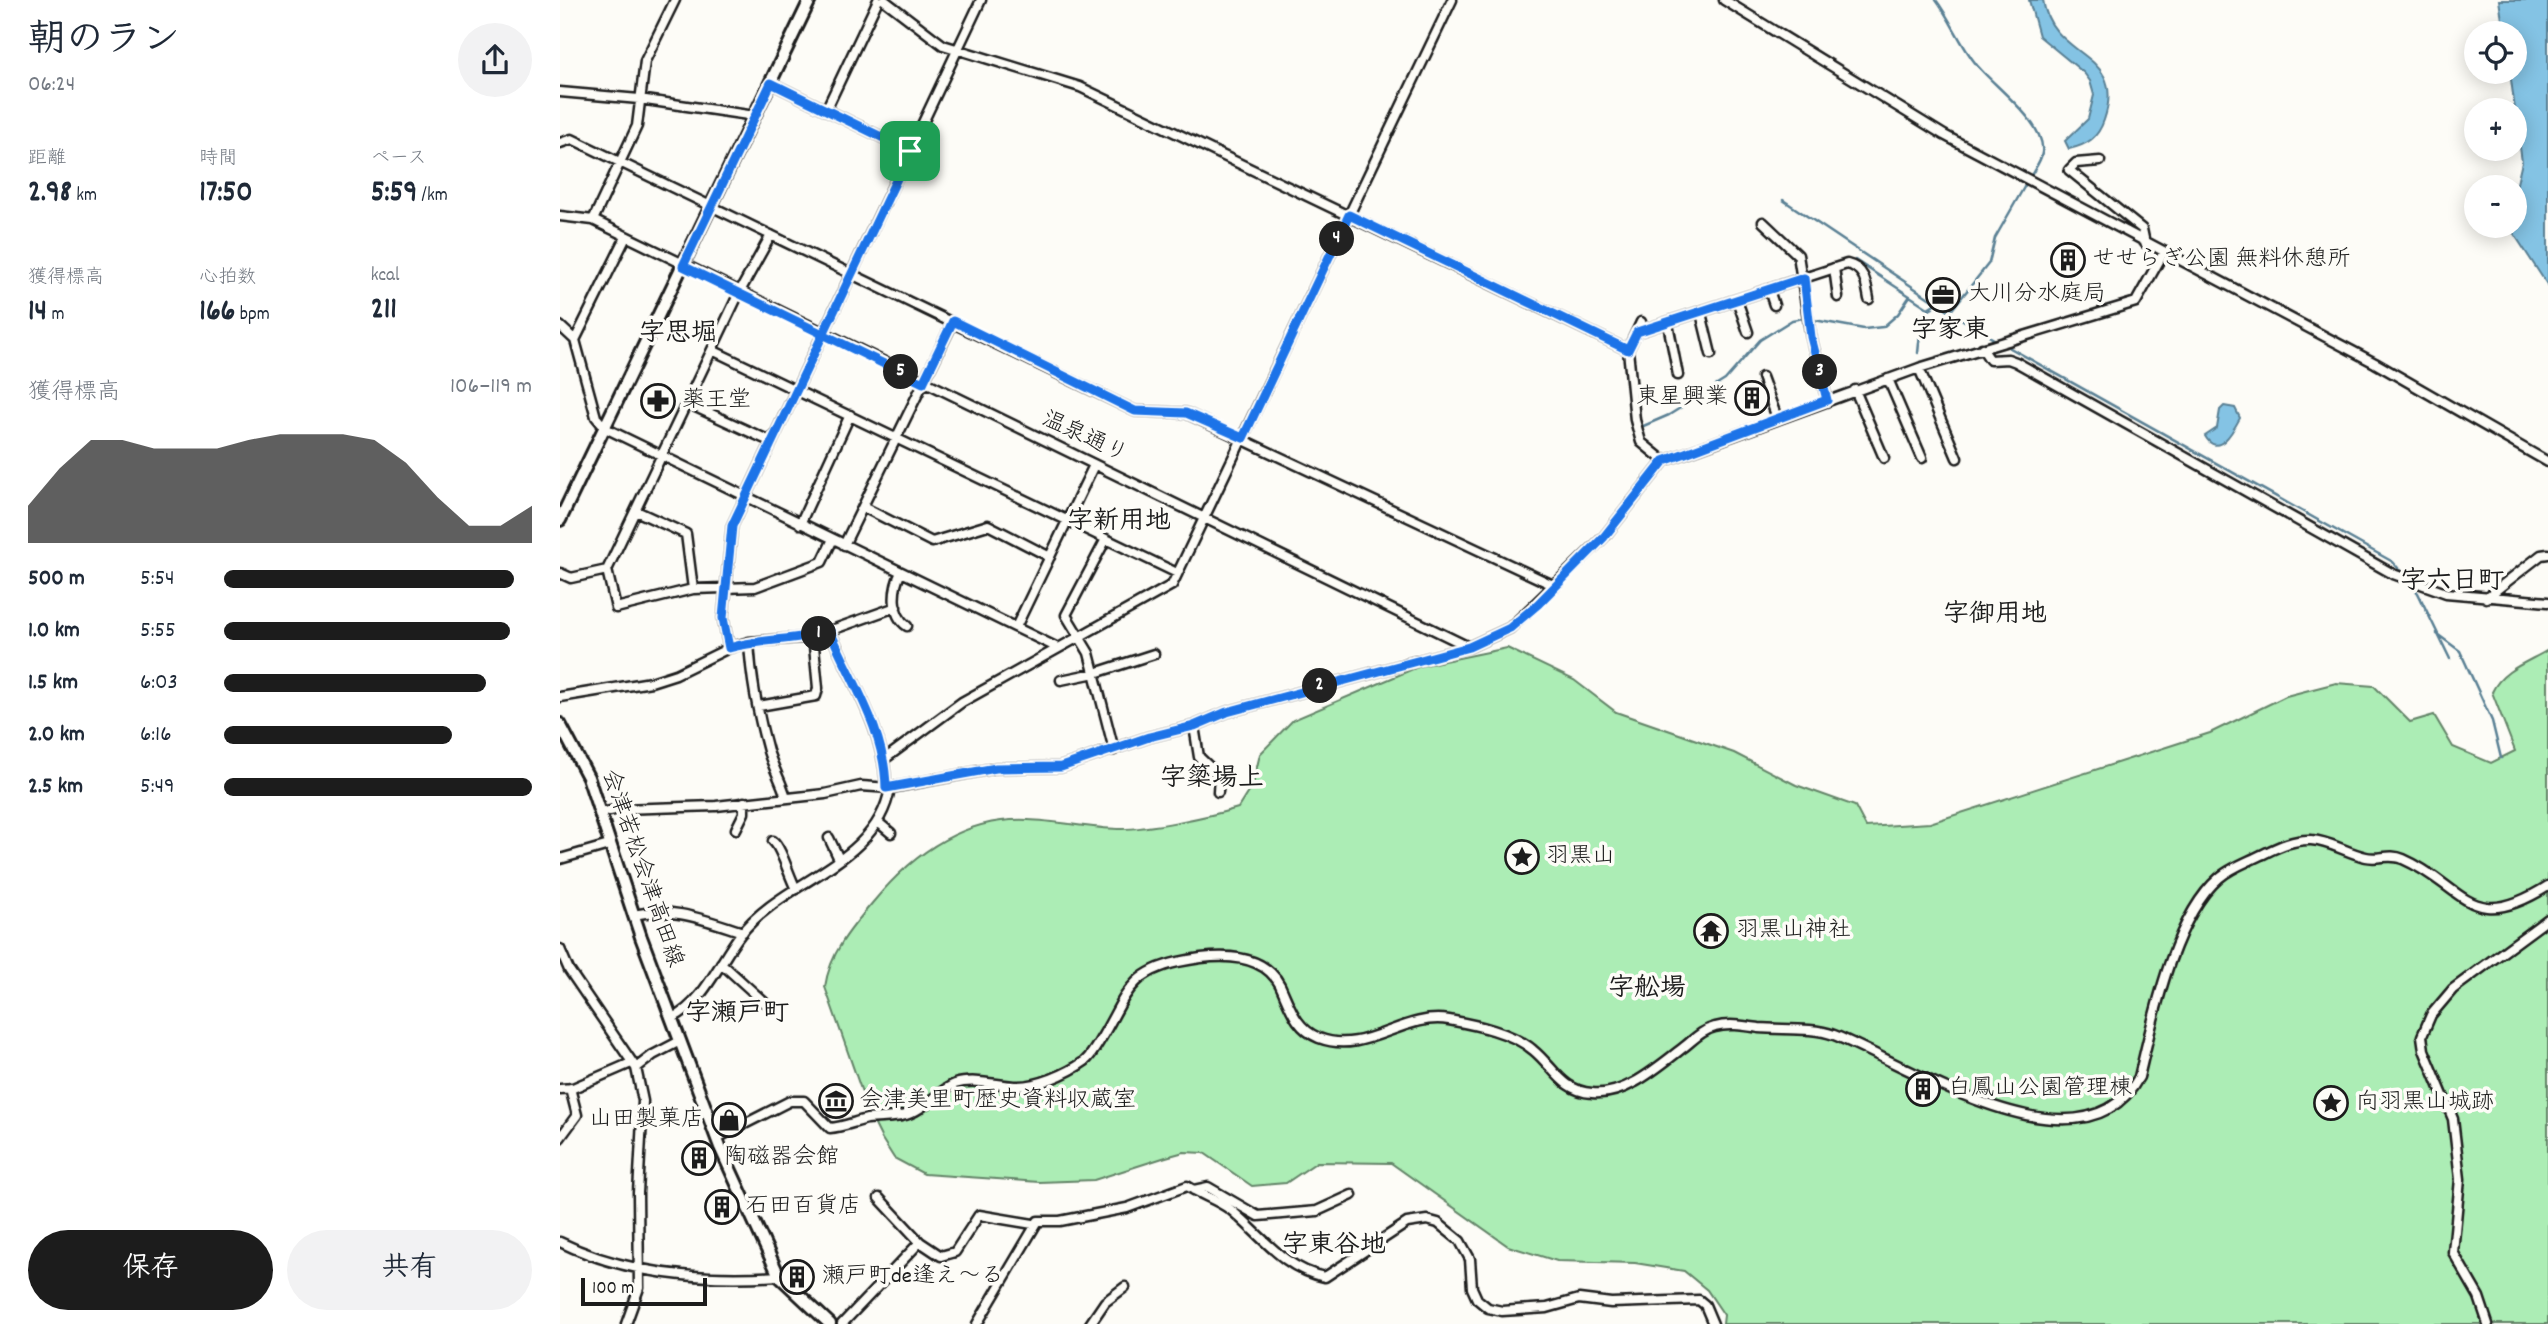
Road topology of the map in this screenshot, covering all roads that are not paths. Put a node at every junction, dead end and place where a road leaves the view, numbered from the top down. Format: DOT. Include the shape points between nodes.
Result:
graph roads {
  1 [pos="675,0"];
  2 [pos="810,0"];
  3 [pos="878,0"];
  4 [pos="884,0"];
  5 [pos="981,0"];
  6 [pos="1452,0"];
  7 [pos="1724,0"];
  8 [pos="958,50"];
  9 [pos="560,82"];
  10 [pos="771,83"];
  11 [pos="570,91"];
  12 [pos="560,92"];
  13 [pos="639,99"];
  14 [pos="826,110"];
  15 [pos="755,116"];
  16 [pos="560,143"];
  17 [pos="910,151"];
  18 [pos="2100,161"];
  19 [pos="621,163"];
  20 [pos="712,206"];
  21 [pos="1349,215"];
  22 [pos="560,216"];
  23 [pos="593,220"];
  24 [pos="1763,222"];
  25 [pos="771,235"];
  26 [pos="625,237"];
  27 [pos="2145,243"];
  28 [pos="2164,252"];
  29 [pos="683,266"];
  30 [pos="1834,268"];
  31 [pos="853,273"];
  32 [pos="1804,278"];
  33 [pos="1769,290"];
  34 [pos="739,293"];
  35 [pos="1838,297"];
  36 [pos="1868,299"];
  37 [pos="1737,300"];
  38 [pos="1774,305"];
  39 [pos="1701,313"];
  40 [pos="953,321"];
  41 [pos="1641,322"];
  42 [pos="1668,324"];
  43 [pos="560,326"];
  44 [pos="1637,332"];
  45 [pos="1748,332"];
  46 [pos="824,334"];
  47 [pos="575,340"];
  48 [pos="1986,348"];
  49 [pos="712,350"];
  50 [pos="1628,350"];
  51 [pos="1711,354"];
  52 [pos="1919,368"];
  53 [pos="1678,376"];
  54 [pos="1762,377"];
  55 [pos="1888,379"];
  56 [pos="923,383"];
  57 [pos="798,390"];
  58 [pos="1855,390"];
  59 [pos="1827,400"];
  60 [pos="687,403"];
  61 [pos="850,415"];
  62 [pos="1777,418"];
  63 [pos="605,428"];
  64 [pos="896,438"];
  65 [pos="1243,438"];
  66 [pos="772,442"];
  67 [pos="662,457"];
  68 [pos="1884,458"];
  69 [pos="1922,458"];
  70 [pos="1957,458"];
  71 [pos="1664,461"];
  72 [pos="2548,462"];
  73 [pos="1094,465"];
  74 [pos="746,497"];
  75 [pos="863,507"];
  76 [pos="636,510"];
  77 [pos="1205,516"];
  78 [pos="560,520"];
  79 [pos="1068,520"];
  80 [pos="800,523"];
  81 [pos="1106,538"];
  82 [pos="833,539"];
  83 [pos="844,545"];
  84 [pos="2548,554"];
  85 [pos="1049,557"];
  86 [pos="607,570"];
  87 [pos="901,572"];
  88 [pos="560,573"];
  89 [pos="1177,573"];
  90 [pos="1555,586"];
  91 [pos="693,589"];
  92 [pos="728,589"];
  93 [pos="2486,598"];
  94 [pos="2548,602"];
  95 [pos="896,607"];
  96 [pos="907,626"];
  97 [pos="1016,627"];
  98 [pos="830,631"];
  99 [pos="813,636"];
  100 [pos="1078,637"];
  101 [pos="749,642"];
  102 [pos="1469,647"];
  103 [pos="729,648"];
  104 [pos="1058,648"];
  105 [pos="1154,654"];
  106 [pos="1095,673"];
  107 [pos="1061,680"];
  108 [pos="560,697"];
  109 [pos="759,706"];
  110 [pos="560,724"];
  111 [pos="1194,726"];
  112 [pos="1114,750"];
  113 [pos="886,758"];
  114 [pos="888,788"];
  115 [pos="1218,792"];
  116 [pos="786,797"];
  117 [pos="744,802"];
  118 [pos="600,813"];
  119 [pos="879,823"];
  120 [pos="736,829"];
  121 [pos="891,833"];
  122 [pos="829,838"];
  123 [pos="773,841"];
  124 [pos="609,845"];
  125 [pos="560,859"];
  126 [pos="839,859"];
  127 [pos="2548,887"];
  128 [pos="796,889"];
  129 [pos="633,915"];
  130 [pos="2548,919"];
  131 [pos="743,932"];
  132 [pos="560,948"];
  133 [pos="721,962"];
  134 [pos="764,1002"];
  135 [pos="672,1018"];
  136 [pos="680,1041"];
  137 [pos="633,1066"];
  138 [pos="565,1088"];
  139 [pos="560,1138"];
  140 [pos="717,1138"];
  141 [pos="1194,1190"];
  142 [pos="1352,1195"];
  143 [pos="879,1198"];
  144 [pos="1034,1224"];
  145 [pos="560,1242"];
  146 [pos="919,1242"];
  147 [pos="639,1268"];
  148 [pos="779,1276"];
  149 [pos="1125,1287"];
  150 [pos="625,1324"];
  151 [pos="830,1324"];
  152 [pos="842,1324"];
  153 [pos="977,1324"];
  154 [pos="1090,1324"];
  155 [pos="1713,1324"];
  156 [pos="2488,1324"];
  1 -- 13 [label="street" via="645,61"];
  2 -- 10 [label="main road"];
  3 -- 14 [label="street"];
  4 -- 8 [label="street" via="940,43"];
  5 -- 8 [label="street"];
  6 -- 21 [label="street"];
  7 -- 27 [label="street" via="1944,135"];
  8 -- 17 [label="street"];
  8 -- 21 [label="street" via="1080,87"];
  9 -- 11 [label="street"];
  10 -- 14 [label="street"];
  10 -- 15 [label="main road"];
  11 -- 12 [label="street"];
  11 -- 13 [label="street"];
  13 -- 15 [label="street"];
  13 -- 19 [label="street" via="637,126"];
  14 -- 17 [label="street"];
  15 -- 20 [label="main road"];
  16 -- 19 [label="street" via="572,139"];
  17 -- 31 [label="street"];
  18 -- 27 [label="street" via="2076,163 2069,170 2142,229"];
  19 -- 20 [label="street"];
  19 -- 23 [label="street"];
  20 -- 25 [label="street"];
  20 -- 29 [label="main road"];
  21 -- 50 [label="street"];
  21 -- 65 [label="street"];
  22 -- 23 [label="street"];
  23 -- 26 [label="street, 温泉通り"];
  24 -- 32 [label="street" via="1798,255"];
  25 -- 31 [label="street"];
  25 -- 34 [label="street"];
  26 -- 29 [label="street, 温泉通り"];
  26 -- 47 [label="street"];
  27 -- 28 [label="street"];
  28 -- 48 [label="street" via="2136,302"];
  28 -- 72 [label="street" via="2375,363"];
  29 -- 34 [label="street, 温泉通り"];
  29 -- 63 [label="main road"];
  30 -- 32 [label="street"];
  30 -- 35 [label="street"];
  30 -- 36 [label="street" via="1855,265 1865,276"];
  31 -- 40 [label="street"];
  31 -- 46 [label="street"];
  32 -- 33 [label="street"];
  32 -- 59 [label="street" via="1811,337"];
  33 -- 37 [label="street"];
  33 -- 38 [label="street"];
  34 -- 46 [label="street, 温泉通り"];
  34 -- 49 [label="street"];
  37 -- 39 [label="street"];
  37 -- 45 [label="street"];
  39 -- 42 [label="street"];
  39 -- 51 [label="street"];
  40 -- 56 [label="street"];
  40 -- 65 [label="street" via="1135,411 1186,413"];
  41 -- 44 [label="street"];
  42 -- 44 [label="street"];
  42 -- 53 [label="street"];
  43 -- 47 [label="street"];
  44 -- 50 [label="street"];
  46 -- 56 [label="street, 温泉通り"];
  46 -- 57 [label="street"];
  47 -- 63 [label="street" via="598,423"];
  48 -- 52 [label="street"];
  48 -- 93 [label="street" via="1990,360 2016,362 2393,574 2446,593"];
  49 -- 57 [label="street"];
  49 -- 60 [label="street"];
  50 -- 71 [label="street" via="1641,442"];
  52 -- 55 [label="street"];
  52 -- 70 [label="street"];
  54 -- 62 [label="street"];
  55 -- 58 [label="street"];
  55 -- 69 [label="street"];
  56 -- 64 [label="street"];
  56 -- 73 [label="street, 温泉通り"];
  57 -- 61 [label="street"];
  57 -- 66 [label="street"];
  58 -- 59 [label="street"];
  58 -- 68 [label="street"];
  59 -- 62 [label="street"];
  60 -- 66 [label="street"];
  60 -- 67 [label="street"];
  61 -- 64 [label="street"];
  61 -- 80 [label="street"];
  62 -- 71 [label="street"];
  63 -- 67 [label="street"];
  63 -- 78 [label="main road"];
  64 -- 75 [label="street"];
  64 -- 79 [label="street"];
  65 -- 77 [label="street"];
  65 -- 90 [label="street"];
  66 -- 74 [label="street"];
  67 -- 74 [label="street"];
  67 -- 76 [label="street"];
  71 -- 90 [label="street" via="1604,537"];
  73 -- 77 [label="street, 温泉通り"];
  73 -- 79 [label="street"];
  74 -- 80 [label="street"];
  74 -- 92 [label="street" via="732,526"];
  75 -- 83 [label="street"];
  75 -- 85 [label="street" via="932,542 988,525"];
  76 -- 86 [label="street"];
  76 -- 91 [label="street" via="686,534"];
  77 -- 89 [label="street"];
  77 -- 102 [label="street, 温泉通り"];
  79 -- 81 [label="street"];
  79 -- 85 [label="street"];
  80 -- 82 [label="street"];
  81 -- 89 [label="street"];
  81 -- 100 [label="street" via="1066,615"];
  82 -- 83 [label="street"];
  82 -- 92 [label="street" via="822,562 755,587"];
  83 -- 87 [label="street"];
  84 -- 93 [label="street"];
  85 -- 97 [label="street"];
  86 -- 88 [label="street" via="571,578"];
  86 -- 91 [label="street" via="616,608"];
  87 -- 95 [label="street" via="893,590"];
  87 -- 97 [label="street"];
  89 -- 100 [label="street" via="1171,585"];
  90 -- 102 [label="street" via="1510,628"];
  91 -- 92 [label="street"];
  92 -- 103 [label="street" via="723,618"];
  93 -- 94 [label="street"];
  95 -- 96 [label="street"];
  95 -- 98 [label="street"];
  97 -- 104 [label="street"];
  98 -- 99 [label="street"];
  98 -- 113 [label="street"];
  99 -- 101 [label="street"];
  99 -- 109 [label="street" via="816,696"];
  100 -- 104 [label="street"];
  100 -- 106 [label="street"];
  101 -- 103 [label="street"];
  101 -- 109 [label="street" via="751,678"];
  102 -- 111 [label="street" via="1227,712"];
  103 -- 108 [label="street" via="651,682"];
  104 -- 113 [label="street" via="962,702"];
  105 -- 106 [label="street"];
  106 -- 107 [label="street"];
  106 -- 112 [label="street"];
  109 -- 116 [label="street" via="769,753"];
  110 -- 118 [label="main road, 会津若松会津高田線" via="588,777"];
  111 -- 112 [label="street"];
  111 -- 115 [label="street" via="1197,752 1219,776"];
  112 -- 114 [label="street" via="1061,767 996,768"];
  113 -- 114 [label="street"];
  114 -- 116 [label="street" via="861,786"];
  114 -- 119 [label="street"];
  116 -- 117 [label="street"];
  117 -- 118 [label="street"];
  117 -- 120 [label="street"];
  118 -- 124 [label="main road, 会津若松会津高田線"];
  119 -- 121 [label="street"];
  119 -- 126 [label="street"];
  122 -- 126 [label="street"];
  123 -- 128 [label="street" via="781,849 784,867"];
  124 -- 125 [label="street"];
  124 -- 129 [label="main road, 会津若松会津高田線"];
  126 -- 128 [label="street"];
  127 -- 140 [label="street" via="2507,908 2492,907 2465,900 2394,856 2367,857 2321,841 2296,840 2256,858 2220,876 2192,910 2132,1089 2109,1109 2066,1120 2004,1110 1829,1034 1726,1025 1708,1029 1626,1086 1585,1093 1566,1084 1533,1049 1488,1029 1445,1019 1426,1019 1360,1042 1321,1039 1295,1018 1273,974 1225,956 1200,957 1146,971 1135,981 1089,1057 1033,1084 964,1082 911,1113 836,1128 825,1126 804,1101 790,1101"];
  128 -- 131 [label="street"];
  129 -- 131 [label="street" via="673,911"];
  129 -- 135 [label="main road, 会津若松会津高田線"];
  130 -- 156 [label="street" via="2453,989 2431,1015 2422,1036 2453,1119 2460,1179 2454,1252"];
  131 -- 133 [label="street"];
  132 -- 137 [label="street" via="569,970"];
  133 -- 134 [label="street"];
  133 -- 135 [label="street" via="684,1012"];
  135 -- 136 [label="main road, 会津若松会津高田線"];
  136 -- 137 [label="street"];
  136 -- 140 [label="main road, 会津若松会津高田線"];
  137 -- 138 [label="street"];
  137 -- 147 [label="street" via="643,1101"];
  138 -- 139 [label="street" via="577,1115"];
  140 -- 148 [label="main road, 会津若松会津高田線"];
  141 -- 142 [label="street" via="1208,1187 1258,1216 1317,1211"];
  141 -- 144 [label="street" via="1176,1188 1127,1208"];
  141 -- 155 [label="street" via="1233,1212 1305,1273 1325,1277 1407,1223 1427,1220 1460,1241 1470,1259 1472,1288 1488,1308 1547,1308 1579,1299 1612,1303 1699,1300"];
  143 -- 146 [label="street"];
  144 -- 146 [label="street" via="979,1215 955,1252 934,1253"];
  144 -- 153 [label="street"];
  145 -- 147 [label="street" via="597,1259"];
  146 -- 152 [label="street"];
  147 -- 148 [label="street" via="701,1277"];
  147 -- 150 [label="street" via="639,1288"];
  148 -- 151 [label="main road, 会津若松会津高田線"];
  149 -- 154 [label="street" via="1105,1302"];
}
